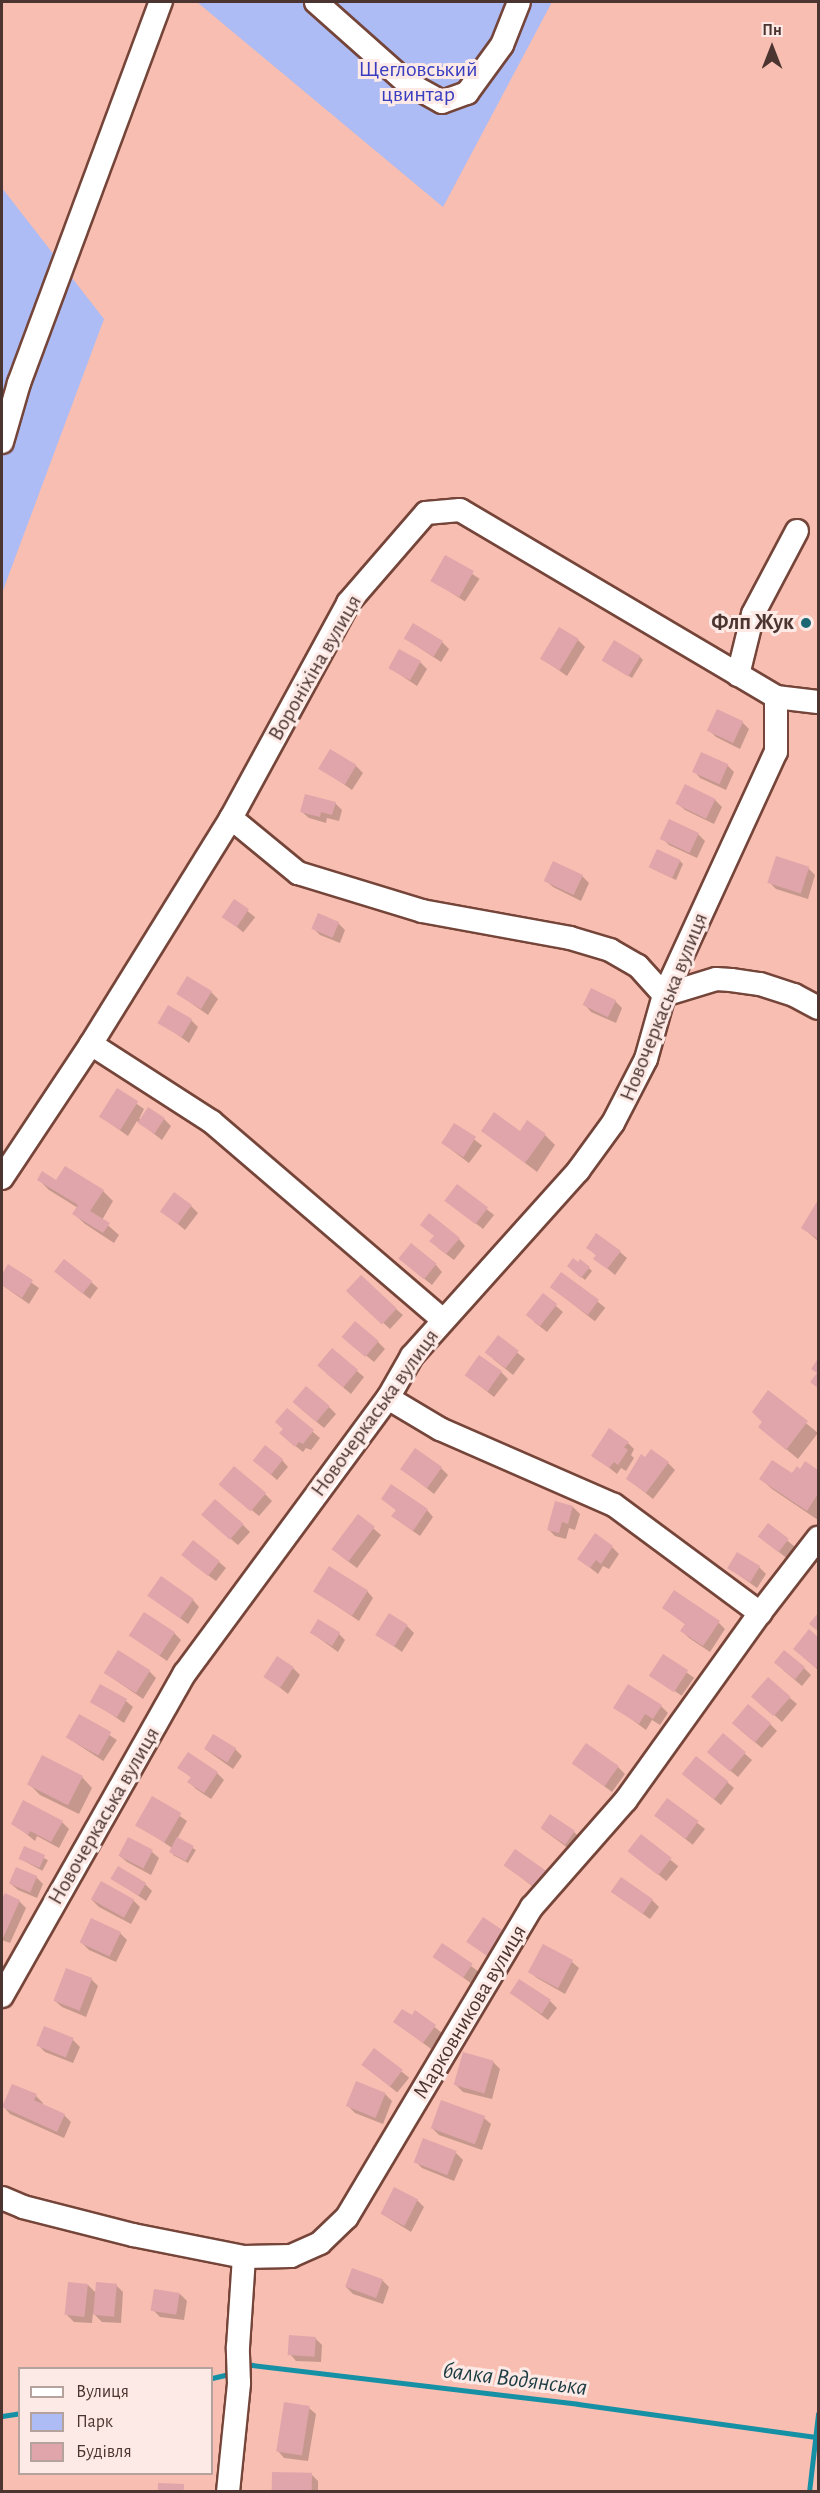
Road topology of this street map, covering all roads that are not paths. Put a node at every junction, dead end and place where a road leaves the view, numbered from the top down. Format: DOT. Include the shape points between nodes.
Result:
graph roads {
  1 [pos="161,2"];
  2 [pos="316,2"];
  3 [pos="519,2"];
  4 [pos="2,442"];
  5 [pos="797,531"];
  6 [pos="738,675"];
  7 [pos="776,697"];
  8 [pos="819,702"];
  9 [pos="231,818"];
  10 [pos="664,994"];
  11 [pos="819,1008"];
  12 [pos="91,1044"];
  13 [pos="2,1178"];
  14 [pos="443,1320"];
  15 [pos="388,1398"];
  16 [pos="819,1538"];
  17 [pos="760,1613"];
  18 [pos="2,1996"];
  19 [pos="2,2198"];
  20 [pos="244,2258"];
  21 [pos="228,2492"];
  1 -- 4 [label="street" via="19,383"];
  2 -- 3 [label="street" via="406,82 442,102 467,93 502,45"];
  5 -- 6 [label="street" via="753,614"];
  6 -- 7 [label="street, Вороніхіна вулиця"];
  6 -- 9 [label="street, Вороніхіна вулиця" via="460,510 426,513 348,603"];
  7 -- 8 [label="street, Вороніхіна вулиця"];
  7 -- 10 [label="street, Новочеркаська вулиця" via="776,752"];
  9 -- 10 [label="street" via="298,873 422,911 570,938 610,950 638,966"];
  9 -- 12 [label="street, Вороніхіна вулиця"];
  10 -- 11 [label="street" via="716,979 731,980 760,984"];
  10 -- 14 [label="street, Новочеркаська вулиця" via="646,1059 614,1123 578,1171"];
  12 -- 13 [label="street, Вороніхіна вулиця"];
  12 -- 14 [label="street" via="212,1122"];
  14 -- 15 [label="street, Новочеркаська вулиця" via="412,1356"];
  15 -- 17 [label="street" via="440,1429 614,1505"];
  15 -- 18 [label="street, Новочеркаська вулиця" via="185,1673"];
  16 -- 17 [label="street, Марковникова вулиця"];
  17 -- 20 [label="street, Марковникова вулиця" via="626,1800 532,1907 347,2217 320,2243 291,2256"];
  19 -- 20 [label="street, Марковникова вулиця" via="134,2235"];
  20 -- 21 [label="street" via="239,2383"];
}
